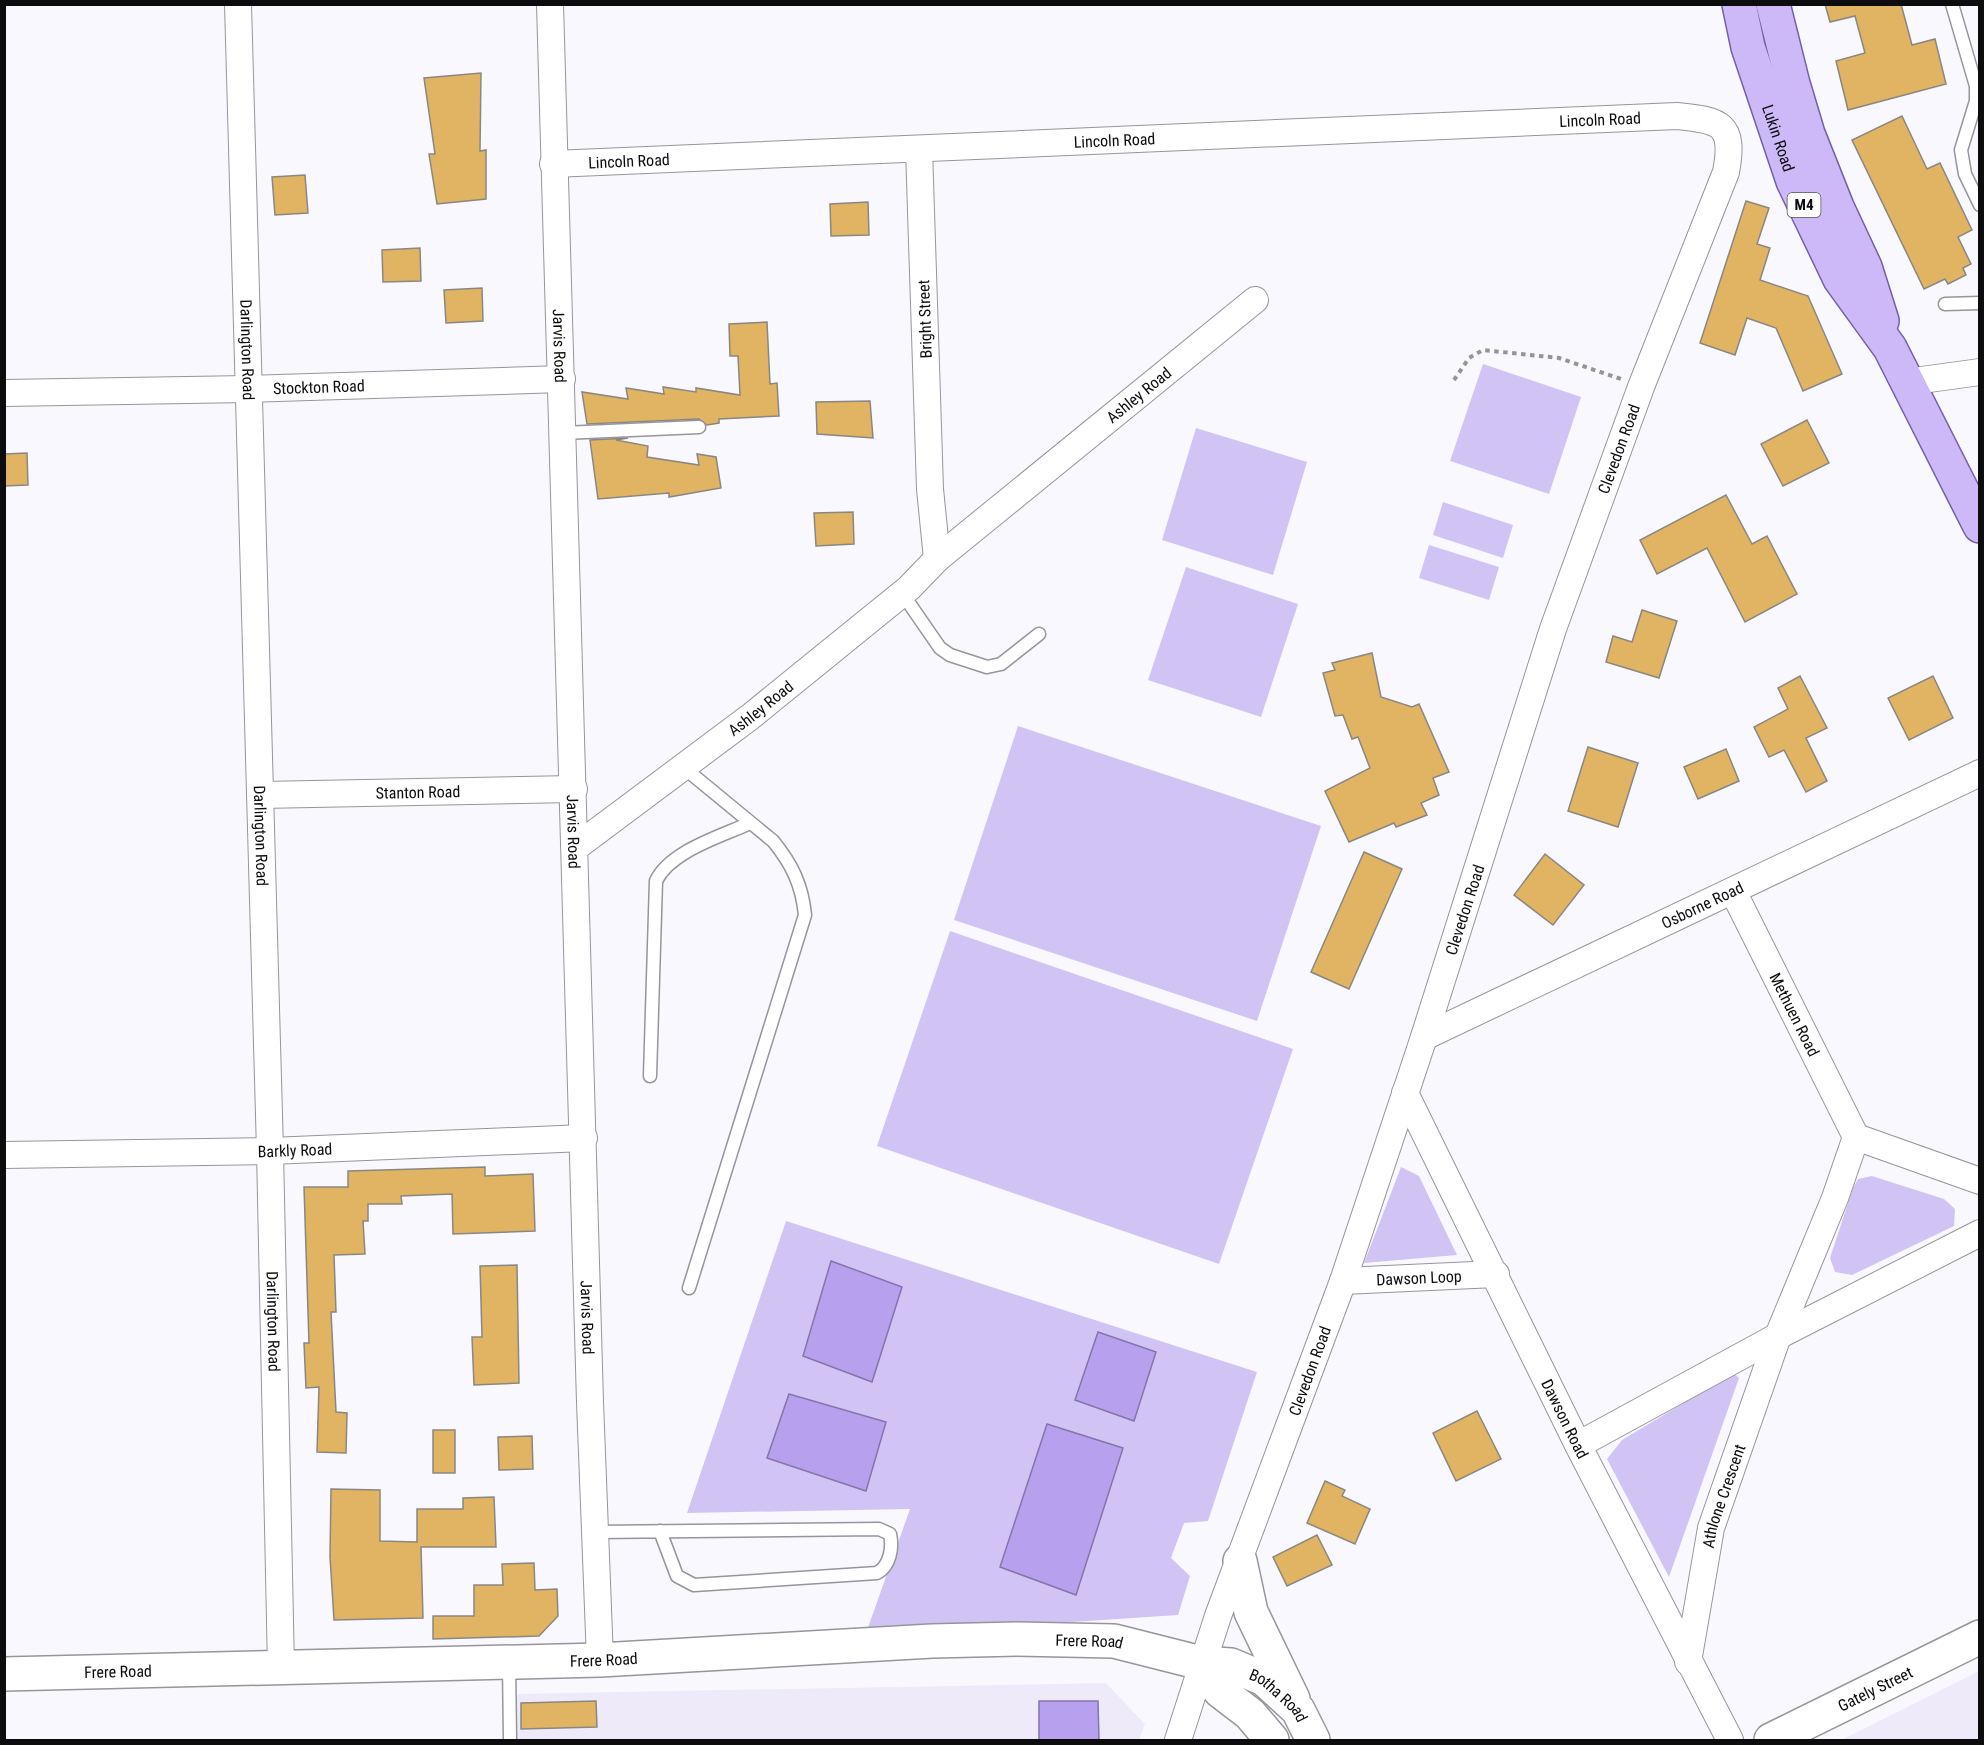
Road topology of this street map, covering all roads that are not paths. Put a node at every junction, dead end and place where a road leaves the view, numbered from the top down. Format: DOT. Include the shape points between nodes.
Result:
graph roads {
  1 [pos="238,4"];
  2 [pos="549,4"];
  3 [pos="1739,4"];
  4 [pos="1952,4"];
  5 [pos="1777,20"];
  6 [pos="1677,116"];
  7 [pos="919,149"];
  8 [pos="553,164"];
  9 [pos="1980,206"];
  10 [pos="1255,300"];
  11 [pos="1980,303"];
  12 [pos="1946,304"];
  13 [pos="1890,348"];
  14 [pos="1980,372"];
  15 [pos="562,379"];
  16 [pos="1907,382"];
  17 [pos="248,389"];
  18 [pos="4,393"];
  19 [pos="699,427"];
  20 [pos="563,433"];
  21 [pos="1980,526"];
  22 [pos="937,559"];
  23 [pos="902,593"];
  24 [pos="1039,634"];
  25 [pos="683,767"];
  26 [pos="1980,773"];
  27 [pos="574,789"];
  28 [pos="260,795"];
  29 [pos="750,823"];
  30 [pos="576,847"];
  31 [pos="1733,891"];
  32 [pos="1424,1037"];
  33 [pos="650,1076"];
  34 [pos="1405,1093"];
  35 [pos="1856,1137"];
  36 [pos="584,1138"];
  37 [pos="270,1151"];
  38 [pos="4,1155"];
  39 [pos="1980,1181"];
  40 [pos="1980,1233"];
  41 [pos="1496,1274"];
  42 [pos="1343,1281"];
  43 [pos="689,1288"];
  44 [pos="1778,1336"];
  45 [pos="1578,1445"];
  46 [pos="660,1531"];
  47 [pos="596,1532"];
  48 [pos="1240,1561"];
  49 [pos="1980,1637"];
  50 [pos="600,1660"];
  51 [pos="1688,1662"];
  52 [pos="509,1663"];
  53 [pos="281,1668"];
  54 [pos="1218,1673"];
  55 [pos="4,1674"];
  56 [pos="1298,1710"];
  57 [pos="510,1740"];
  58 [pos="1178,1740"];
  59 [pos="1272,1740"];
  60 [pos="1313,1740"];
  61 [pos="1730,1740"];
  62 [pos="1771,1740"];
  1 -- 17 [label="street, Darlington Road"];
  2 -- 8 [label="street, Jarvis Road"];
  3 -- 13 [label="main road, Lukin Road / M4" via="1748,47 1792,181 1840,279"];
  4 -- 9 [label="lane" via="1976,86 1976,101 1961,150 1965,174"];
  5 -- 13 [label="main road, Lukin Road / M4" via="1808,134 1836,207 1865,267"];
  6 -- 7 [label="street, Lincoln Road"];
  6 -- 32 [label="street, Clevedon Road" via="1720,124 1728,135 1730,149 1726,172 1641,387 1553,630"];
  7 -- 8 [label="street, Lincoln Road"];
  7 -- 22 [label="street, Bright Street" via="930,489"];
  8 -- 15 [label="street, Jarvis Road"];
  10 -- 22 [label="street, Ashley Road"];
  11 -- 12 [label="lane"];
  13 -- 16 [label="main road, Lukin Road / M4"];
  14 -- 16 [label="street"];
  15 -- 17 [label="street, Stockton Road"];
  15 -- 20 [label="street, Jarvis Road"];
  16 -- 21 [label="main road, Lukin Road / M4"];
  17 -- 18 [label="street, Stockton Road"];
  17 -- 28 [label="street, Darlington Road"];
  19 -- 20 [label="lane"];
  20 -- 27 [label="street, Jarvis Road"];
  22 -- 23 [label="street, Ashley Road"];
  23 -- 24 [label="lane" via="940,648 987,667 1001,664"];
  23 -- 25 [label="street, Ashley Road"];
  25 -- 29 [label="lane"];
  25 -- 30 [label="street, Ashley Road"];
  26 -- 31 [label="street, Osborne Road"];
  27 -- 28 [label="street, Stanton Road"];
  27 -- 30 [label="street, Jarvis Road"];
  28 -- 37 [label="street, Darlington Road"];
  29 -- 33 [label="lane" via="675,858 662,869 656,881"];
  29 -- 43 [label="lane" via="772,841 793,868 806,915"];
  30 -- 36 [label="street, Jarvis Road"];
  31 -- 32 [label="street, Osborne Road"];
  31 -- 35 [label="street, Methuen Road"];
  32 -- 34 [label="street, Clevedon Road"];
  34 -- 41 [label="street, Dawson Road"];
  34 -- 42 [label="street, Clevedon Road"];
  35 -- 39 [label="street"];
  35 -- 44 [label="street"];
  36 -- 37 [label="street, Barkly Road"];
  36 -- 47 [label="street, Jarvis Road"];
  37 -- 38 [label="street, Barkly Road"];
  37 -- 53 [label="street, Darlington Road"];
  40 -- 44 [label="street"];
  41 -- 42 [label="street, Dawson Loop"];
  41 -- 45 [label="street, Dawson Road"];
  42 -- 48 [label="street, Clevedon Road"];
  44 -- 45 [label="street"];
  44 -- 51 [label="street, Athlone Crescent" via="1711,1528"];
  45 -- 51 [label="street, Dawson Road"];
  46 -- 46 [label="lane" via="879,1528 890,1534 891,1541 886,1565 877,1573 694,1585 676,1576"];
  46 -- 47 [label="lane"];
  47 -- 50 [label="street, Jarvis Road"];
  48 -- 54 [label="street, Clevedon Road"];
  48 -- 56 [label="street" via="1251,1612"];
  49 -- 62 [label="street, Gately Street"];
  50 -- 52 [label="street, Frere Road"];
  50 -- 54 [label="street, Frere Road" via="1017,1639 1114,1641"];
  51 -- 61 [label="street, Dawson Road"];
  52 -- 53 [label="street, Frere Road"];
  52 -- 57 [label="lane"];
  53 -- 55 [label="street, Frere Road"];
  54 -- 56 [label="street, Botha Road" via="1264,1679"];
  54 -- 58 [label="street, Clevedon Road"];
  54 -- 59 [label="street, Botha Road"];
  56 -- 60 [label="street, Botha Road"];
}
